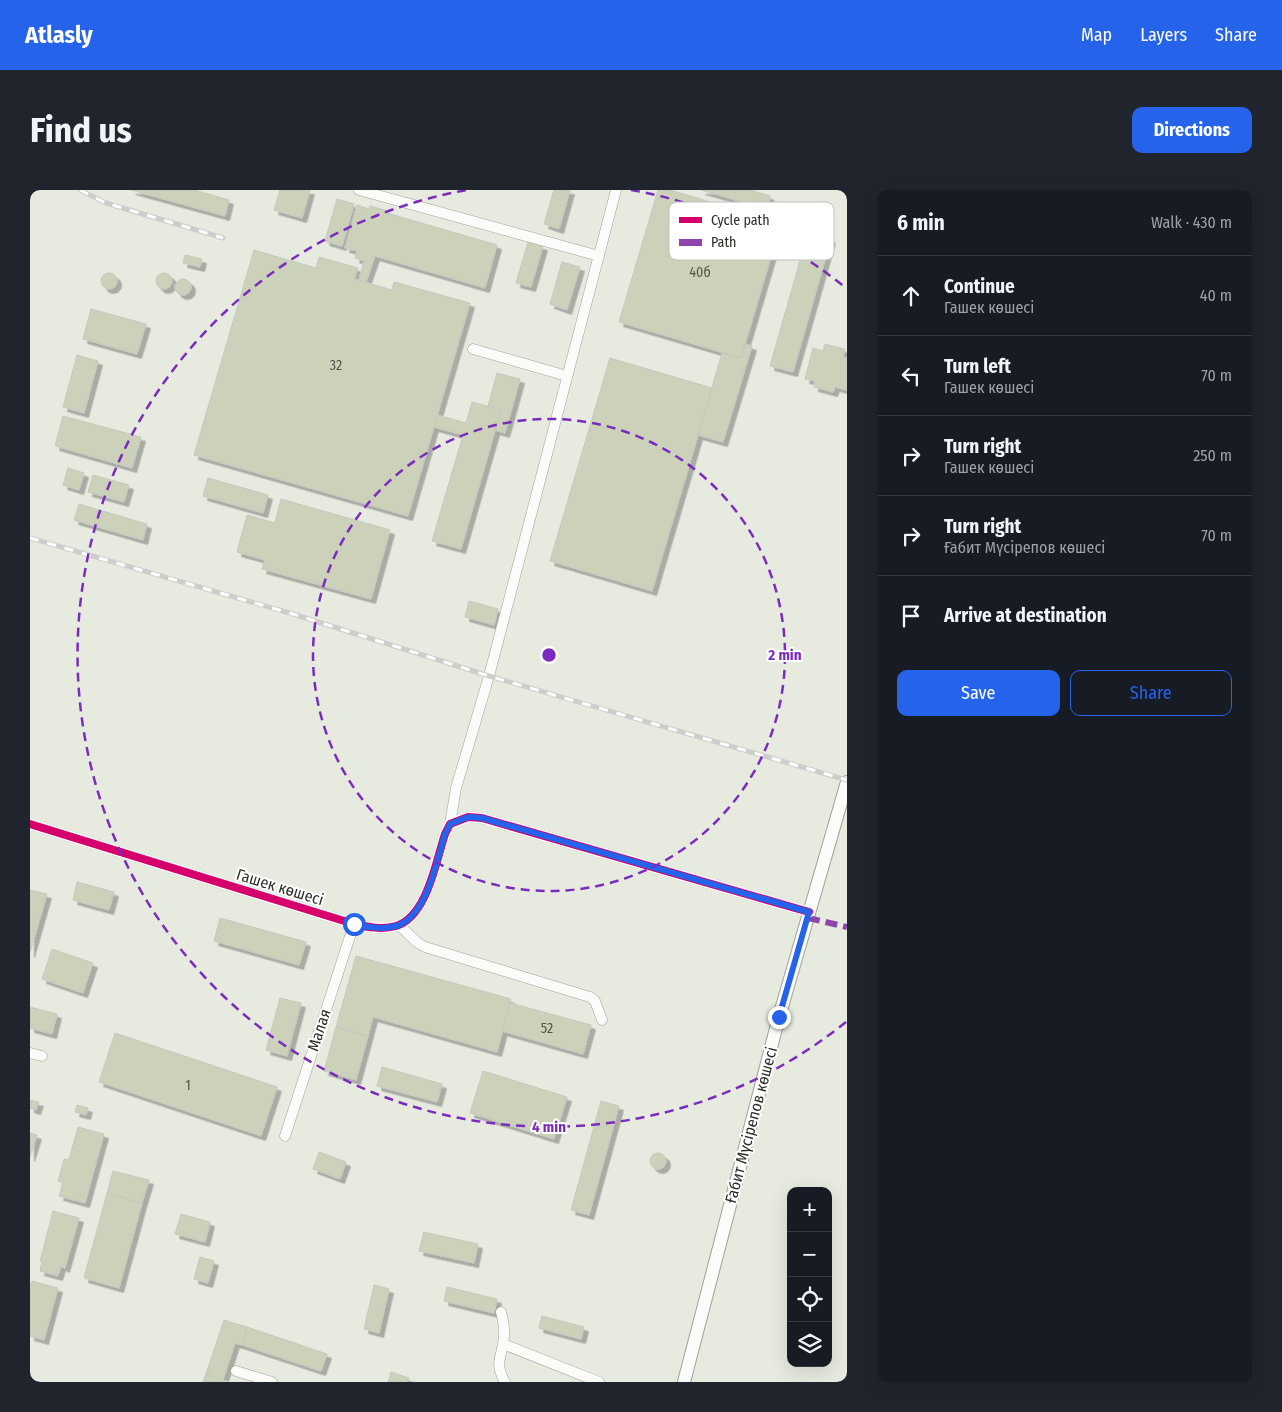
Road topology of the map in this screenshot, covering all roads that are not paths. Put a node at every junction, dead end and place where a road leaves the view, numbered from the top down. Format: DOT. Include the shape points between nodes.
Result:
graph roads {
  1 [pos="358,190"];
  2 [pos="616,190"];
  3 [pos="599,256"];
  4 [pos="473,349"];
  5 [pos="568,376"];
  6 [pos="847,782"];
  7 [pos="30,824"];
  8 [pos="450,824"];
  9 [pos="809,912"];
  10 [pos="354,924"];
  11 [pos="399,925"];
  12 [pos="602,1020"];
  13 [pos="30,1053"];
  14 [pos="42,1056"];
  15 [pos="285,1136"];
  16 [pos="501,1312"];
  17 [pos="503,1344"];
  18 [pos="236,1371"];
  19 [pos="272,1382"];
  20 [pos="505,1382"];
  21 [pos="599,1382"];
  22 [pos="684,1382"];
  1 -- 3 [label="street"];
  2 -- 3 [label="street"];
  3 -- 5 [label="street"];
  4 -- 5 [label="street"];
  5 -- 8 [label="street" via="456,788"];
  6 -- 9 [label="main road, Ғабит Мүсірепов көшесі"];
  7 -- 10 [label="street, Гашек көшесі"];
  8 -- 9 [label="street" via="468,817 482,818"];
  8 -- 11 [label="street" via="424,898 411,917"];
  9 -- 22 [label="main road, Ғабит Мүсірепов көшесі"];
  10 -- 11 [label="street, Гашек көшесі" via="383,928"];
  10 -- 15 [label="street, Малая"];
  11 -- 12 [label="street" via="425,947 590,997 595,1001"];
  13 -- 14 [label="street"];
  16 -- 17 [label="street" via="505,1328"];
  17 -- 20 [label="street" via="499,1371"];
  17 -- 21 [label="street"];
  18 -- 19 [label="street"];
}
